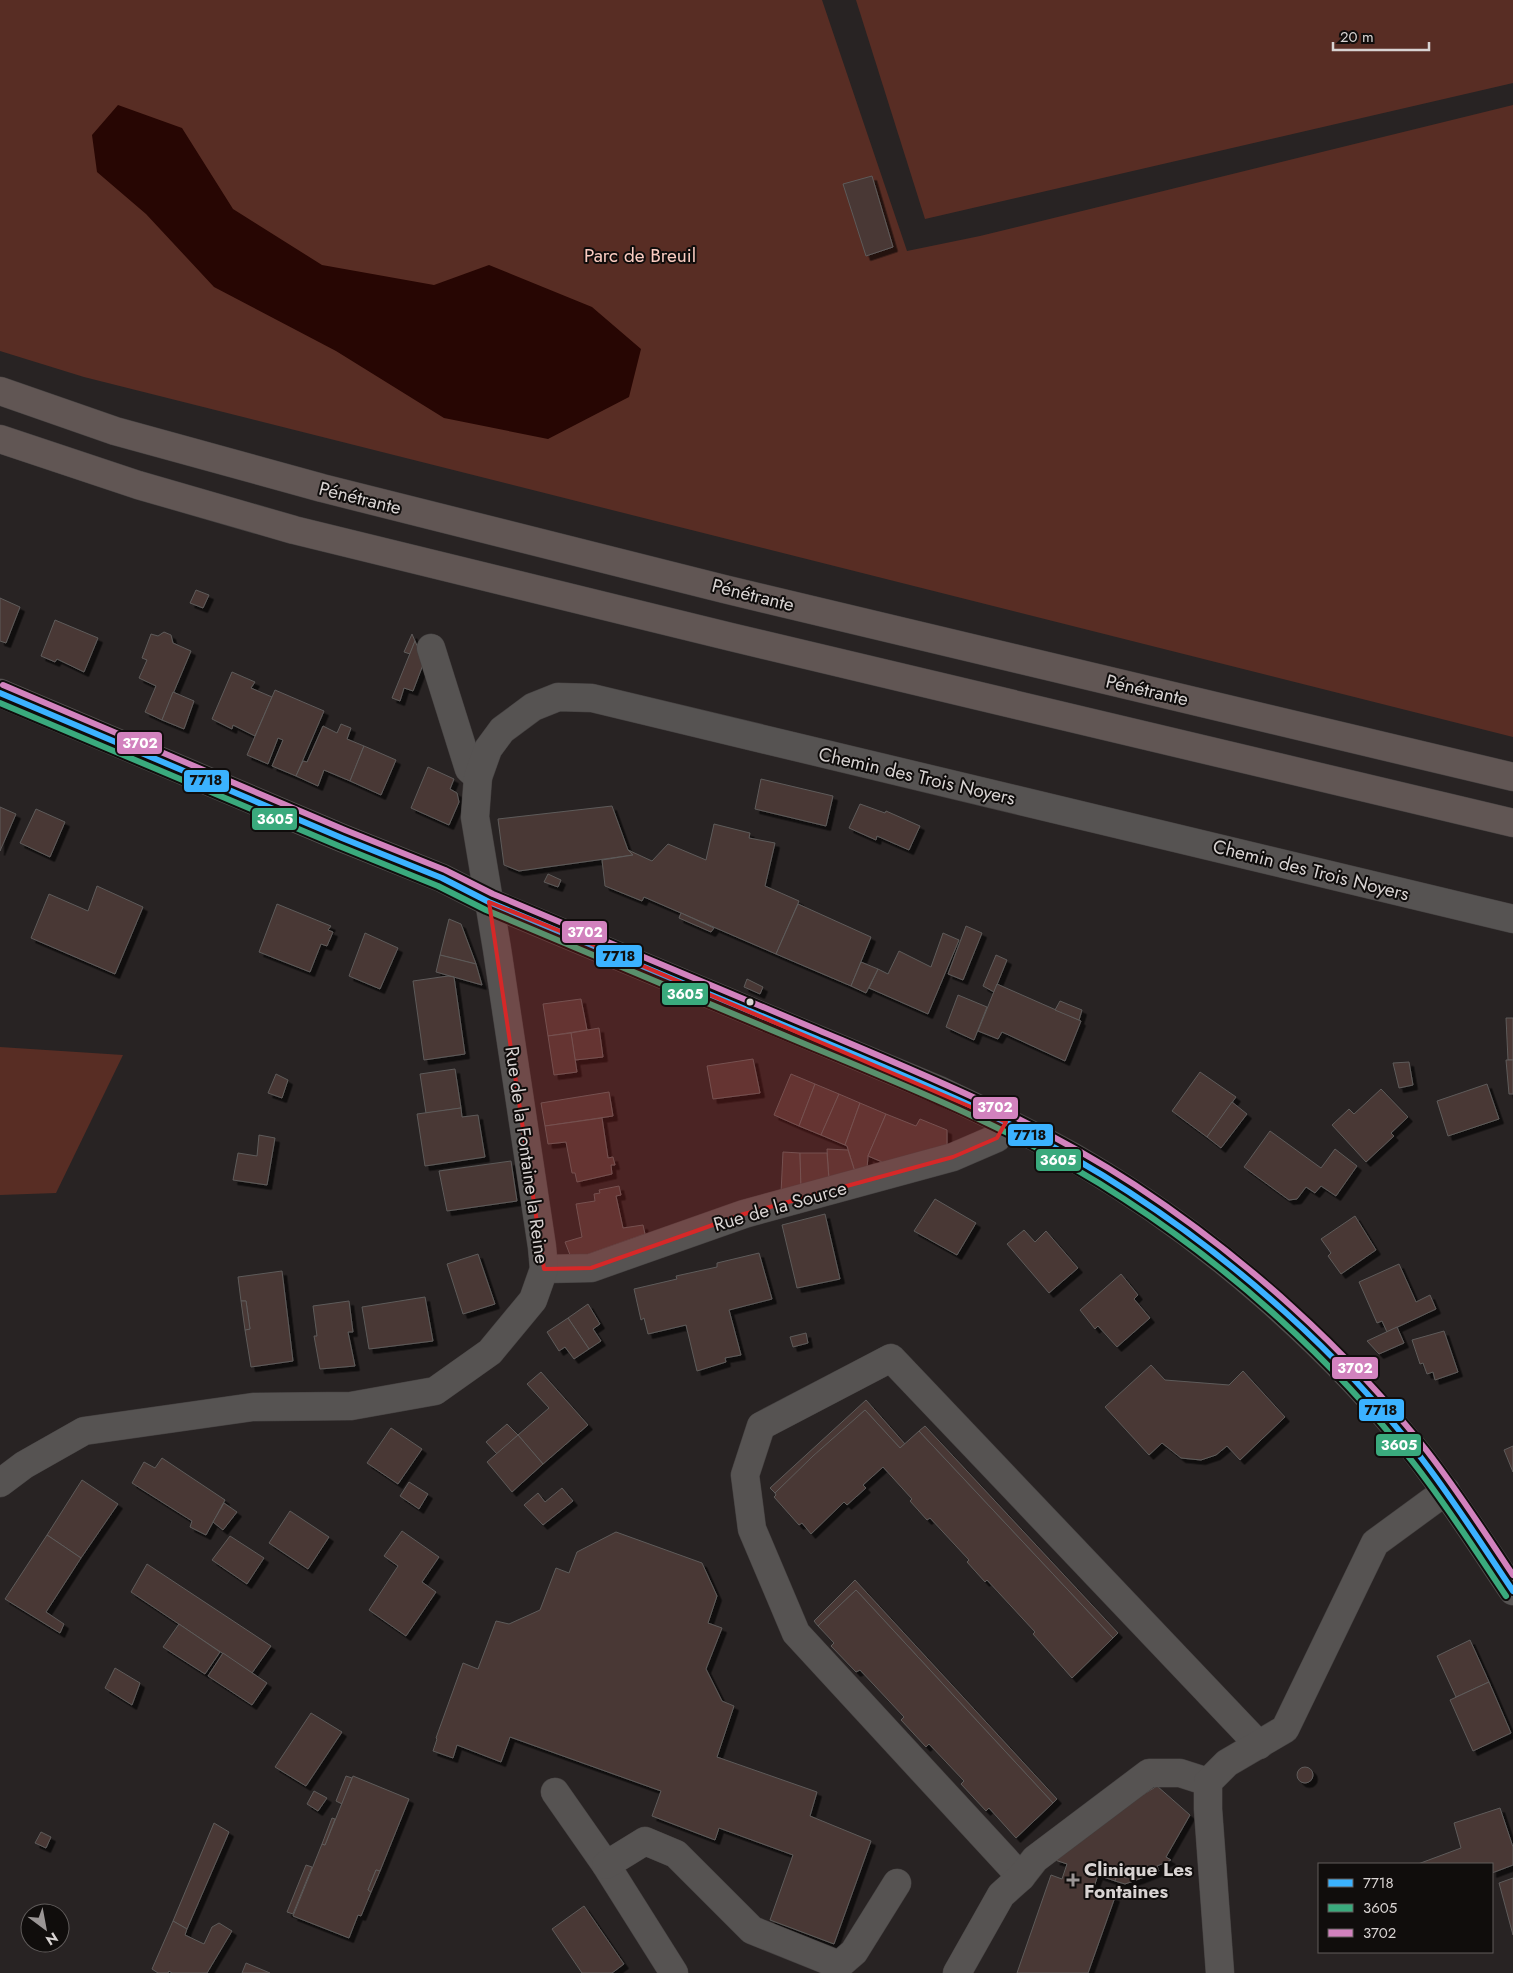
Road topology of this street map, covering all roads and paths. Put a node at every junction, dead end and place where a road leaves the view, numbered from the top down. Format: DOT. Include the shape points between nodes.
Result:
graph roads {
  1 [pos="0,391"];
  2 [pos="0,439"];
  3 [pos="431,648"];
  4 [pos="0,693"];
  5 [pos="478,777"];
  6 [pos="1513,777"];
  7 [pos="1513,824"];
  8 [pos="489,902"];
  9 [pos="1513,919"];
  10 [pos="1006,1122"];
  11 [pos="544,1269"];
  12 [pos="0,1483"];
  13 [pos="1446,1491"];
  14 [pos="1513,1591"];
  15 [pos="1258,1745"];
  16 [pos="1208,1782"];
  17 [pos="555,1792"];
  18 [pos="606,1865"];
  19 [pos="1021,1877"];
  20 [pos="897,1883"];
  21 [pos="674,1973"];
  22 [pos="957,1973"];
  23 [pos="1220,1973"];
  1 -- 6 [label="main road, Pénétrante" via="115,431 322,488"];
  2 -- 7 [label="main road" via="138,485 294,530"];
  3 -- 5 [label="street" via="469,769"];
  4 -- 8 [label="street" via="442,878"];
  5 -- 8 [label="street, Chemin des Trois Noyers" via="475,818"];
  5 -- 9 [label="street, Chemin des Trois Noyers" via="488,749 502,730 533,708 558,697 592,698"];
  8 -- 10 [label="street" via="868,1060"];
  8 -- 11 [label="street, Rue de la Fontaine la Reine"];
  10 -- 11 [label="street, Rue de la Source" via="997,1138 953,1157 744,1214 590,1268"];
  10 -- 13 [label="street" via="1083,1163 1177,1226 1231,1268 1290,1318 1338,1365"];
  11 -- 12 [label="street, Rue de la Fontaine la Reine" via="533,1300 490,1352 435,1391 351,1406 253,1407 84,1431 24,1465"];
  13 -- 14 [label="street"];
  13 -- 15 [label="street" via="1375,1544 1285,1729"];
  15 -- 16 [label="street" via="1227,1763"];
  15 -- 19 [label="street" via="891,1358 761,1426 745,1475 752,1529 796,1633"];
  16 -- 19 [label="street" via="1180,1773 1149,1773 1035,1859"];
  16 -- 23 [label="street"];
  17 -- 18 [label="street"];
  18 -- 20 [label="street" via="645,1840 676,1854 752,1930 839,1965 854,1952"];
  18 -- 21 [label="street"];
  19 -- 22 [label="street" via="1001,1895"];
}
